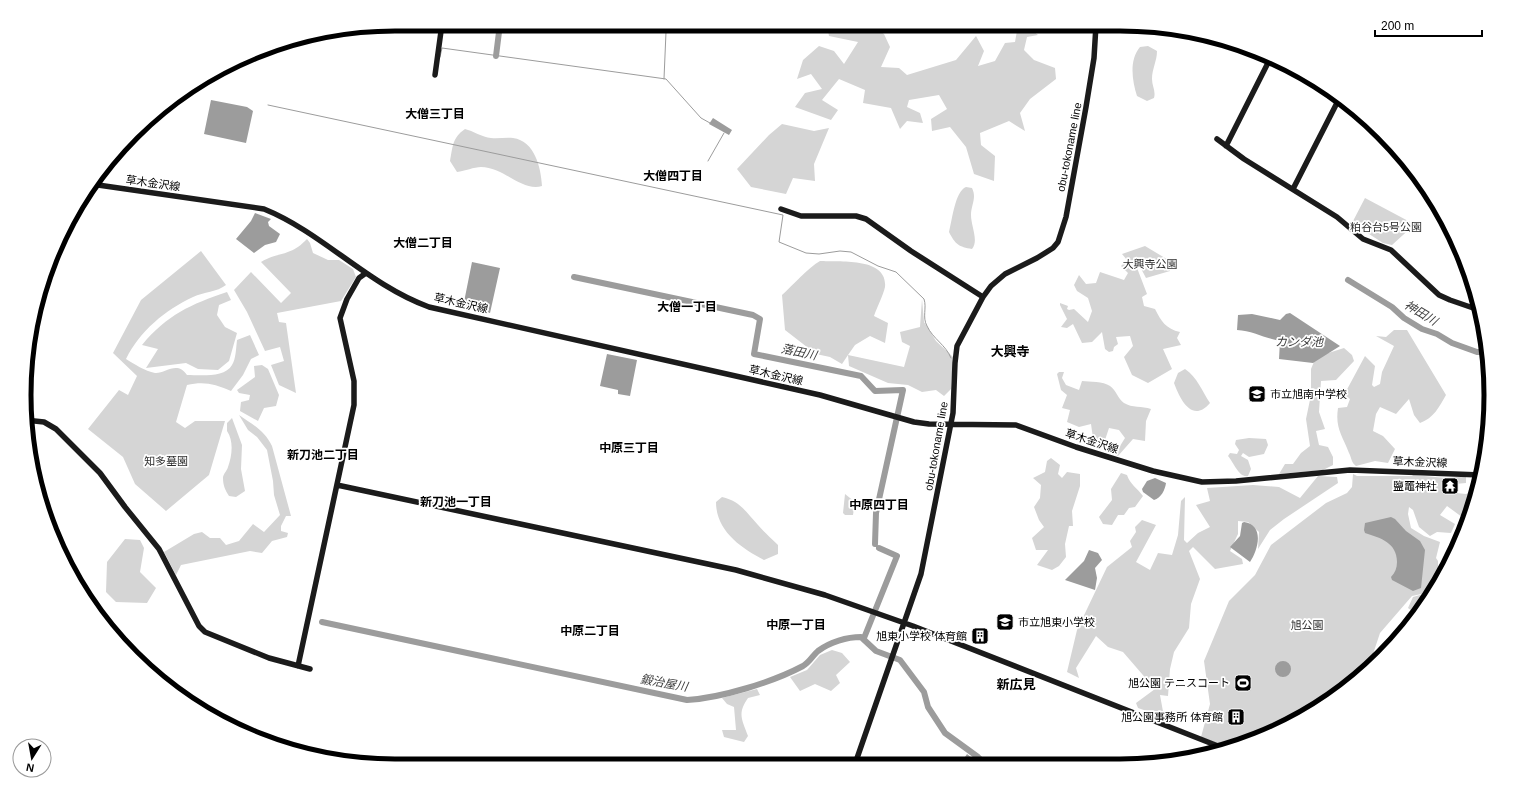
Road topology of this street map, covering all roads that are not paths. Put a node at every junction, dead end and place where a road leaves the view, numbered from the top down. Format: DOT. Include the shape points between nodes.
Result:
graph roads {
  1 [pos="441,31"];
  2 [pos="1096,31"];
  3 [pos="1268,63"];
  4 [pos="435,75"];
  5 [pos="1337,103"];
  6 [pos="1217,139"];
  7 [pos="1226,146"];
  8 [pos="98,185"];
  9 [pos="1293,189"];
  10 [pos="781,209"];
  11 [pos="366,273"];
  12 [pos="983,297"];
  13 [pos="1474,308"];
  14 [pos="32,420"];
  15 [pos="951,424"];
  16 [pos="1475,475"];
  17 [pos="337,485"];
  18 [pos="904,622"];
  19 [pos="298,666"];
  20 [pos="310,669"];
  21 [pos="1218,746"];
  22 [pos="856,759"];
  1 -- 4 [label="street"];
  2 -- 12 [label="street, obu-tokoname line" via="1088,101 1058,242 1037,258 1005,274"];
  3 -- 7 [label="street"];
  5 -- 9 [label="street"];
  6 -- 7 [label="street"];
  7 -- 9 [label="street"];
  8 -- 11 [label="street, 草木金沢線" via="264,209 286,218"];
  9 -- 13 [label="street" via="1337,217 1363,238 1391,250 1439,295"];
  10 -- 12 [label="street" via="801,216 856,216 866,219"];
  11 -- 15 [label="street, 草木金沢線" via="394,292 429,307 820,395 914,422"];
  11 -- 17 [label="street" via="359,278 340,318 352,373 354,405"];
  12 -- 15 [label="street, obu-tokoname line" via="957,346"];
  14 -- 19 [label="street" via="48,424 100,473 159,549 199,626 205,632 269,658"];
  15 -- 16 [label="street, 草木金沢線" via="1016,425 1153,471 1202,482 1350,470"];
  15 -- 18 [label="street, obu-tokoname line" via="921,574"];
  17 -- 18 [label="street" via="736,570 846,601"];
  17 -- 19 [label="street"];
  18 -- 21 [label="street"];
  18 -- 22 [label="street, obu-tokoname line"];
  19 -- 20 [label="street"];
}
